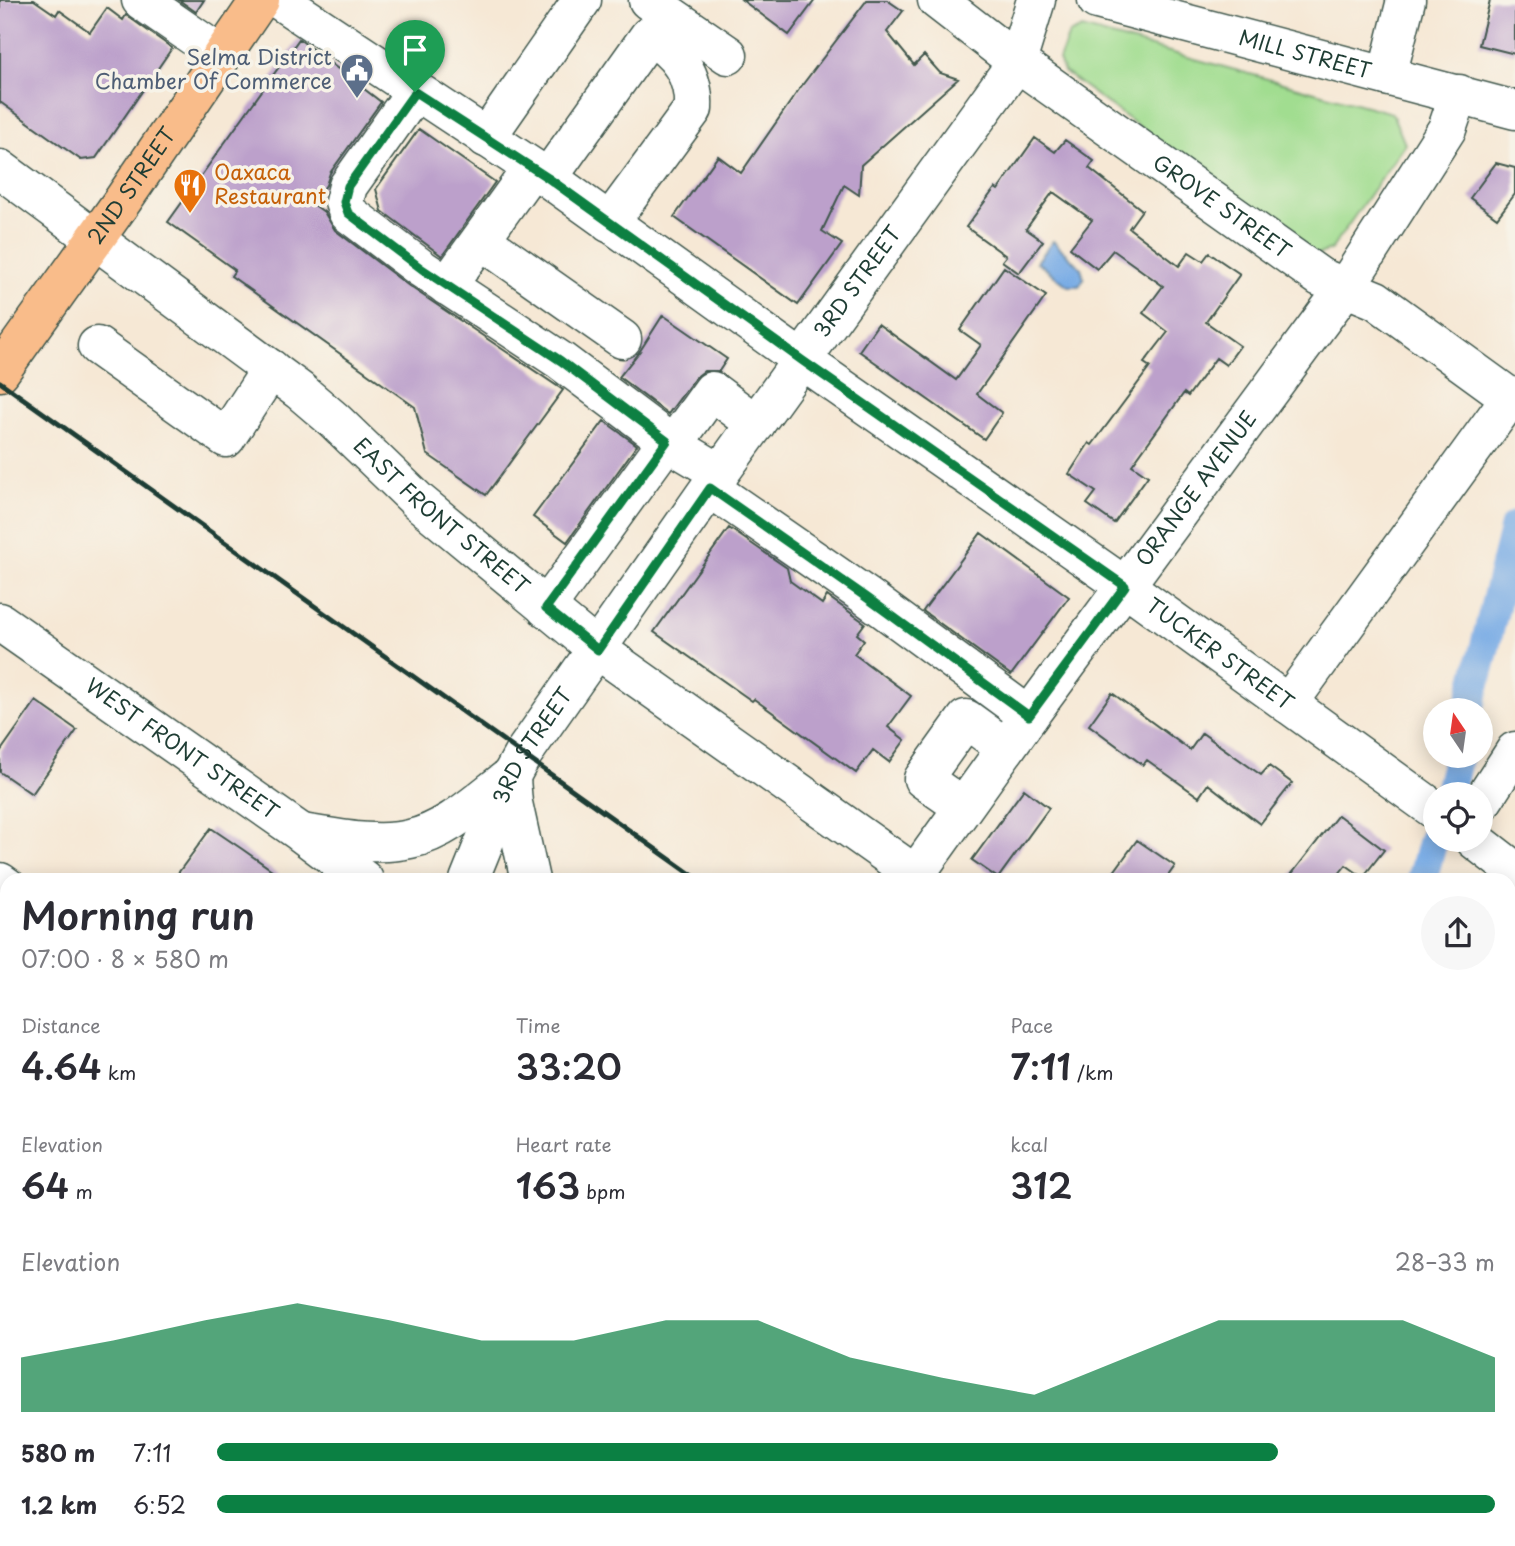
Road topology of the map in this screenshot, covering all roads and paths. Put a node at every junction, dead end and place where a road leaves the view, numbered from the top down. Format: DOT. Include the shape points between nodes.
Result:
graph roads {
  1 [pos="141,0"];
  2 [pos="260,0"];
  3 [pos="279,0"];
  4 [pos="582,0"];
  5 [pos="648,0"];
  6 [pos="937,0"];
  7 [pos="1036,0"];
  8 [pos="1097,0"];
  9 [pos="1406,0"];
  10 [pos="728,55"];
  11 [pos="222,56"];
  12 [pos="1017,62"];
  13 [pos="1387,76"];
  14 [pos="415,92"];
  15 [pos="1459,94"];
  16 [pos="1515,110"];
  17 [pos="486,138"];
  18 [pos="0,169"];
  19 [pos="540,173"];
  20 [pos="609,223"];
  21 [pos="95,240"];
  22 [pos="481,240"];
  23 [pos="447,285"];
  24 [pos="1345,288"];
  25 [pos="622,339"];
  26 [pos="97,346"];
  27 [pos="803,361"];
  28 [pos="271,369"];
  29 [pos="0,372"];
  30 [pos="1513,399"];
  31 [pos="757,424"];
  32 [pos="670,443"];
  33 [pos="715,481"];
  34 [pos="1125,586"];
  35 [pos="546,608"];
  36 [pos="0,622"];
  37 [pos="598,650"];
  38 [pos="1288,704"];
  39 [pos="1029,716"];
  40 [pos="1515,751"];
  41 [pos="511,776"];
  42 [pos="1493,785"];
  43 [pos="1423,801"];
  44 [pos="300,832"];
  45 [pos="1490,852"];
  46 [pos="1515,871"];
  47 [pos="355,873"];
  48 [pos="472,873"];
  49 [pos="528,873"];
  50 [pos="913,873"];
  51 [pos="922,873"];
  1 -- 11 [label="street"];
  2 -- 11 [label="main road, 2ND STREET"];
  3 -- 14 [label="street, TUCKER STREET"];
  4 -- 17 [label="street"];
  5 -- 10 [label="street"];
  6 -- 12 [label="street, GROVE STREET"];
  7 -- 12 [label="street, 3RD STREET"];
  8 -- 13 [label="street, MILL STREET"];
  9 -- 13 [label="street"];
  11 -- 21 [label="main road, 2ND STREET"];
  12 -- 24 [label="street, GROVE STREET" via="1320,277"];
  12 -- 27 [label="street, 3RD STREET"];
  13 -- 15 [label="street, MILL STREET"];
  14 -- 17 [label="street, TUCKER STREET"];
  14 -- 23 [label="street" via="348,186 344,202 355,220"];
  15 -- 16 [label="street, MILL STREET"];
  15 -- 24 [label="street, ORANGE AVENUE" via="1447,129"];
  17 -- 19 [label="street, TUCKER STREET"];
  18 -- 21 [label="street, EAST FRONT STREET"];
  19 -- 20 [label="street, TUCKER STREET"];
  19 -- 20 [label="street" via="649,36 661,43 685,70 693,91 693,109"];
  19 -- 22 [label="street"];
  20 -- 27 [label="street, TUCKER STREET"];
  21 -- 28 [label="street, EAST FRONT STREET"];
  21 -- 29 [label="main road, 2ND STREET"];
  22 -- 23 [label="street"];
  22 -- 25 [label="street"];
  23 -- 32 [label="street" via="561,361"];
  24 -- 30 [label="street, GROVE STREET" via="1376,300"];
  24 -- 34 [label="street, ORANGE AVENUE"];
  26 -- 28 [label="street" via="226,438"];
  27 -- 31 [label="street, 3RD STREET"];
  27 -- 34 [label="street, TUCKER STREET"];
  28 -- 35 [label="street, EAST FRONT STREET"];
  30 -- 38 [label="street"];
  31 -- 32 [label="street" via="712,391"];
  31 -- 33 [label="street, 3RD STREET"];
  32 -- 33 [label="street"];
  32 -- 35 [label="street"];
  33 -- 37 [label="street, 3RD STREET"];
  33 -- 39 [label="street"];
  34 -- 38 [label="street, TUCKER STREET"];
  34 -- 39 [label="street, ORANGE AVENUE"];
  35 -- 37 [label="street, EAST FRONT STREET"];
  36 -- 44 [label="street, WEST FRONT STREET"];
  37 -- 41 [label="street, 3RD STREET"];
  37 -- 50 [label="street, EAST FRONT STREET"];
  38 -- 43 [label="street, TUCKER STREET"];
  39 -- 51 [label="street, ORANGE AVENUE"];
  40 -- 42 [label="street"];
  41 -- 44 [label="street" via="447,823 411,839 387,842"];
  41 -- 48 [label="street, 3RD STREET"];
  41 -- 49 [label="street"];
  44 -- 47 [label="street, WEST FRONT STREET"];
  45 -- 46 [label="street"];
}
